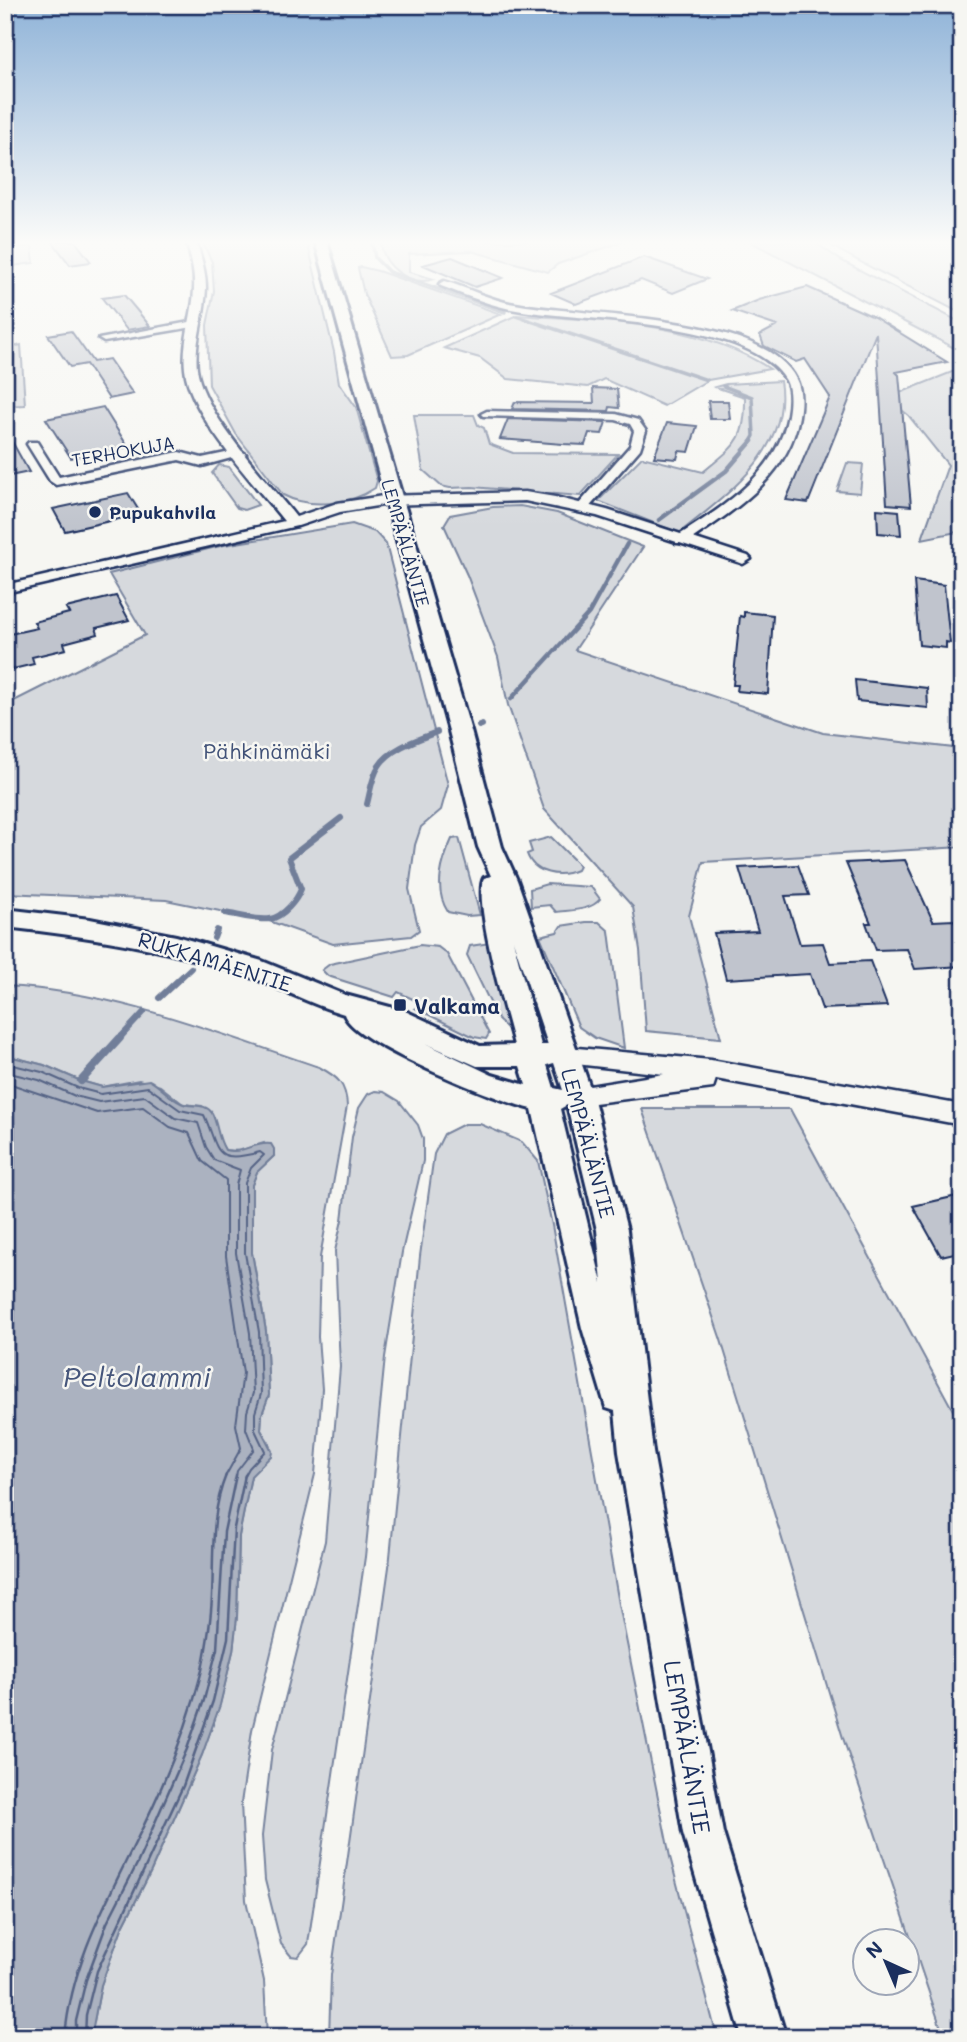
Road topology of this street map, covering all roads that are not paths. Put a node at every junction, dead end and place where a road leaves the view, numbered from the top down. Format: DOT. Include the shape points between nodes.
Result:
graph roads {
  1 [pos="115,336"];
  2 [pos="192,336"];
  3 [pos="347,336"];
  4 [pos="712,336"];
  5 [pos="104,338"];
  6 [pos="487,414"];
  7 [pos="33,444"];
  8 [pos="240,454"];
  9 [pos="394,505"];
  10 [pos="582,508"];
  11 [pos="293,523"];
  12 [pos="681,540"];
  13 [pos="743,559"];
  14 [pos="5,589"];
  15 [pos="489,847"];
  16 [pos="5,918"];
  17 [pos="339,1003"];
  18 [pos="530,1054"];
  19 [pos="566,1056"];
  20 [pos="749,1078"];
  21 [pos="579,1096"];
  22 [pos="543,1101"];
  23 [pos="962,1115"];
  24 [pos="636,1452"];
  25 [pos="764,2037"];
  1 -- 5 [label="street"];
  2 -- 8 [label="street" via="188,354 202,406"];
  3 -- 9 [label="main road, LEMPÄÄLÄNTIE"];
  4 -- 12 [label="street" via="746,346 781,367 791,379 793,423 782,452 745,494"];
  6 -- 10 [label="street" via="616,417 634,422 640,431 636,447"];
  7 -- 8 [label="street, TERHOKUJA" via="56,481 179,456 202,462"];
  8 -- 11 [label="street"];
  9 -- 10 [label="street" via="437,506 472,497 531,498"];
  9 -- 11 [label="street" via="328,522"];
  9 -- 15 [label="main road, LEMPÄÄLÄNTIE"];
  10 -- 12 [label="street"];
  11 -- 14 [label="street"];
  12 -- 13 [label="street"];
  15 -- 18 [label="main road, LEMPÄÄLÄNTIE" via="502,945"];
  15 -- 19 [label="main road, LEMPÄÄLÄNTIE" via="505,880"];
  16 -- 17 [label="main road, RUKKAMÄENTIE" via="176,945 253,968"];
  17 -- 18 [label="main road, RUKKAMÄENTIE" via="396,1018 477,1056"];
  17 -- 22 [label="main road, RUKKAMÄENTIE" via="449,1068"];
  18 -- 19 [label="main road, RUKKAMÄENTIE"];
  18 -- 22 [label="main road, LEMPÄÄLÄNTIE"];
  19 -- 20 [label="street" via="711,1069"];
  19 -- 21 [label="main road, LEMPÄÄLÄNTIE"];
  20 -- 21 [label="street" via="718,1083 686,1080"];
  20 -- 23 [label="street"];
  21 -- 22 [label="main road"];
  21 -- 24 [label="main road, LEMPÄÄLÄNTIE" via="611,1230"];
  22 -- 24 [label="main road, LEMPÄÄLÄNTIE" via="596,1325"];
  24 -- 25 [label="main road, LEMPÄÄLÄNTIE" via="703,1833"];
}
